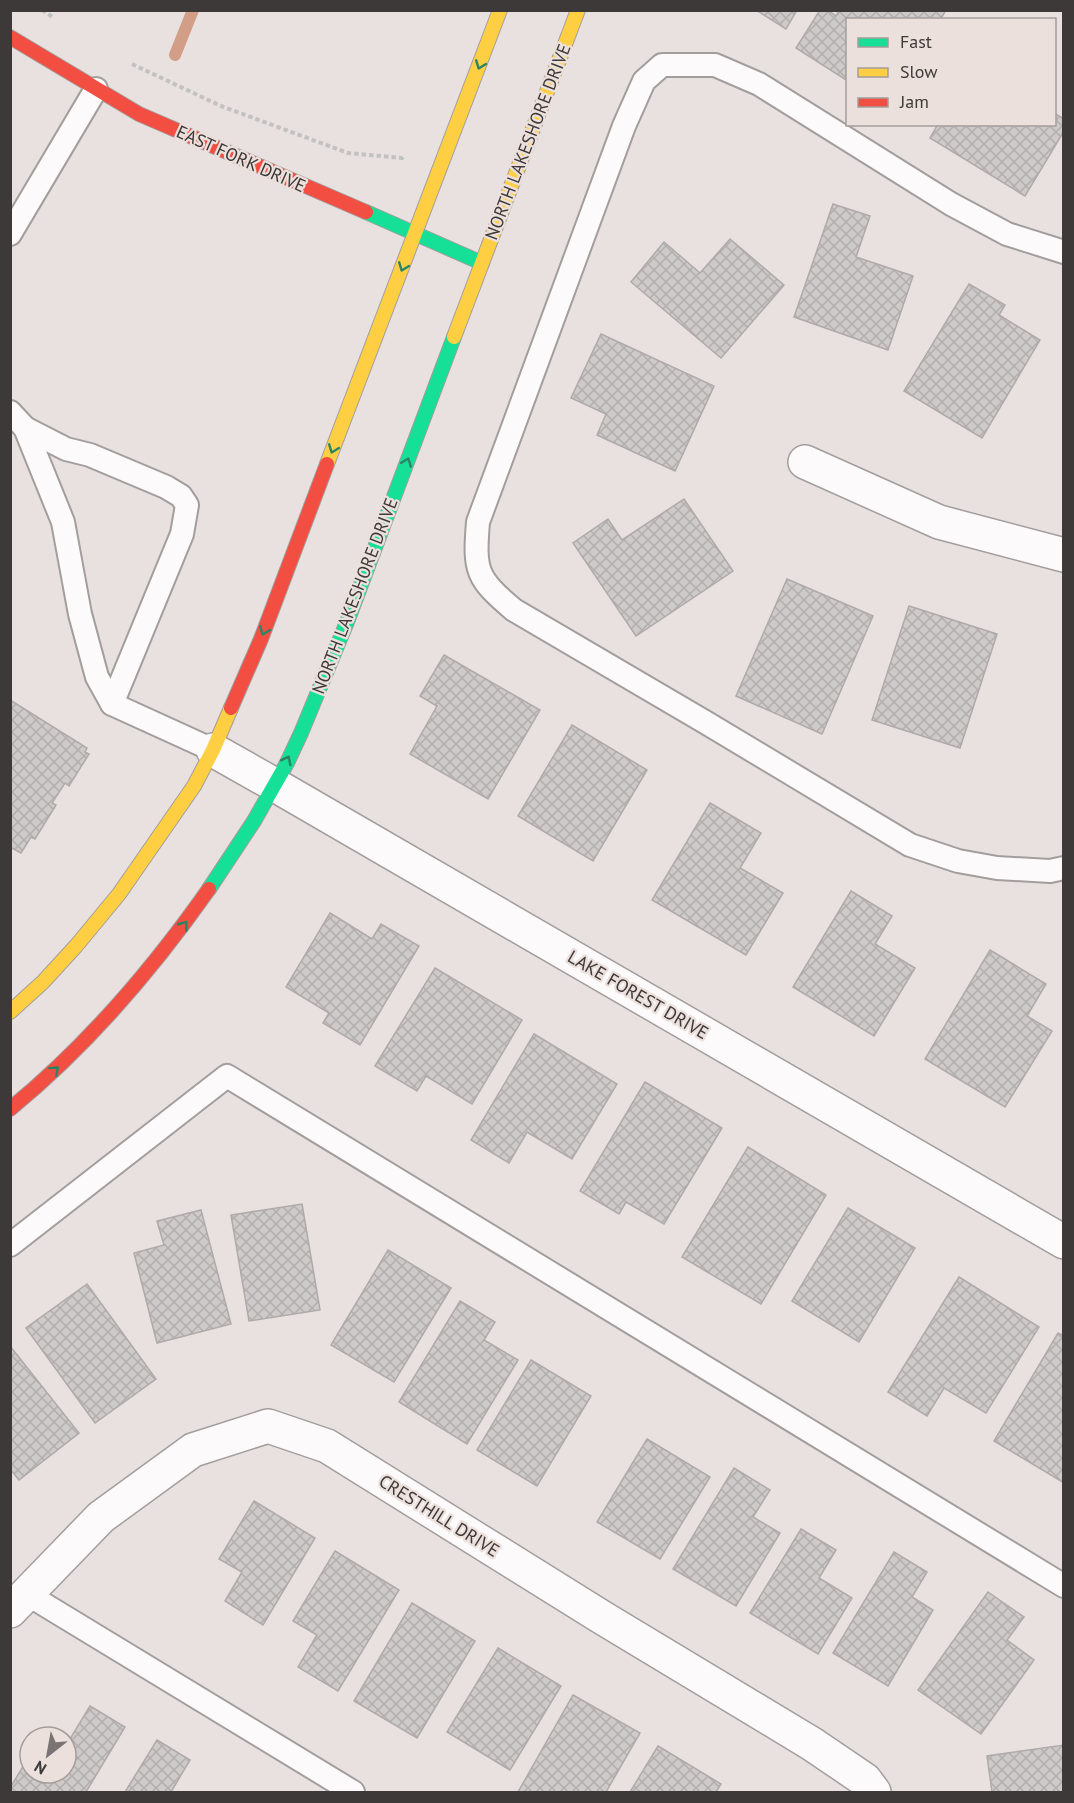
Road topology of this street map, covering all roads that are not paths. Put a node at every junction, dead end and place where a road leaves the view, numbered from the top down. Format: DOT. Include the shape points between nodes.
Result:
graph roads {
  1 [pos="500,10"];
  2 [pos="578,10"];
  3 [pos="10,37"];
  4 [pos="96,89"];
  5 [pos="10,234"];
  6 [pos="415,235"];
  7 [pos="1064,252"];
  8 [pos="482,263"];
  9 [pos="18,420"];
  10 [pos="805,462"];
  11 [pos="1064,555"];
  12 [pos="112,705"];
  13 [pos="213,750"];
  14 [pos="275,784"];
  15 [pos="1064,868"];
  16 [pos="10,1012"];
  17 [pos="10,1109"];
  18 [pos="1060,1231"];
  19 [pos="10,1245"];
  20 [pos="1064,1586"];
  21 [pos="19,1602"];
  22 [pos="353,1792"];
  23 [pos="874,1792"];
  1 -- 6 [label="main road, one-way"];
  2 -- 8 [label="main road, NORTH LAKESHORE DRIVE"];
  3 -- 4 [label="main road, EAST FORK DRIVE"];
  4 -- 5 [label="lane"];
  4 -- 6 [label="main road, EAST FORK DRIVE" via="139,114"];
  6 -- 8 [label="main road, EAST FORK DRIVE"];
  6 -- 13 [label="main road, one-way" via="261,639"];
  7 -- 15 [label="lane" via="1007,234 951,204 759,84 715,65 662,65 644,81 624,126 478,522 476,554 479,570 490,589 514,610 910,845 988,866 1050,871"];
  14 -- 8 [label="main road, NORTH LAKESHORE DRIVE, one-way" via="340,639"];
  9 -- 12 [label="lane" via="63,522 97,678"];
  9 -- 12 [label="lane" via="66,449 166,487 187,505 182,534"];
  10 -- 11 [label="street" via="939,522"];
  12 -- 13 [label="lane"];
  13 -- 14 [label="street, LAKE FOREST DRIVE"];
  13 -- 16 [label="main road" via="194,786 118,894 50,975"];
  17 -- 14 [label="main road, NORTH LAKESHORE DRIVE, one-way" via="64,1062 131,992 225,868"];
  14 -- 18 [label="street, LAKE FOREST DRIVE"];
  19 -- 20 [label="lane" via="227,1076"];
  21 -- 22 [label="lane"];
  21 -- 23 [label="street, CRESTHILL DRIVE" via="101,1517 193,1450 268,1426 327,1446 812,1744 865,1780"];
}
